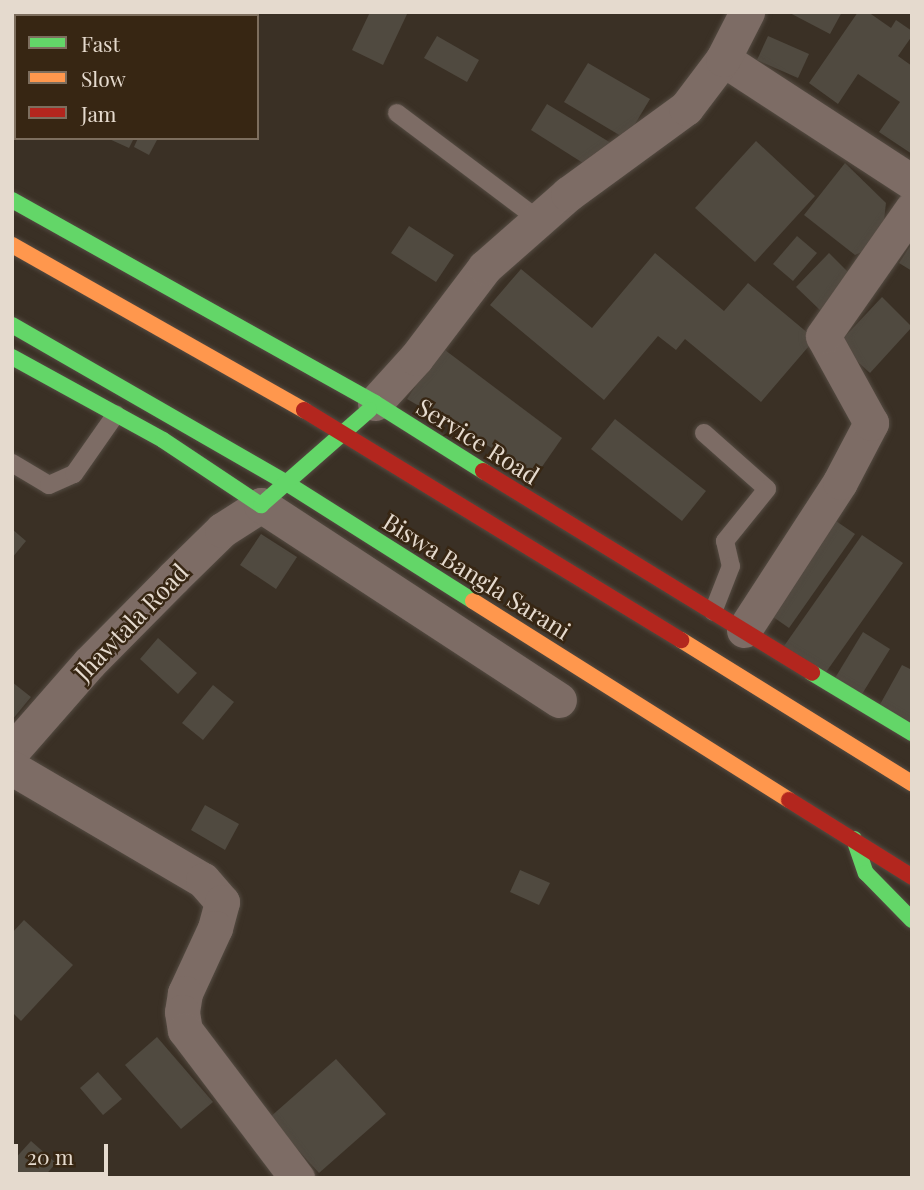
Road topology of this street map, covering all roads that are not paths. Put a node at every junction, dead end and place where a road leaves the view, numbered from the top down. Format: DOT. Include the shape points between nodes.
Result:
graph roads {
  1 [pos="747,12"];
  2 [pos="723,59"];
  3 [pos="397,113"];
  4 [pos="912,182"];
  5 [pos="12,200"];
  6 [pos="912,209"];
  7 [pos="539,220"];
  8 [pos="12,245"];
  9 [pos="12,324"];
  10 [pos="12,357"];
  11 [pos="375,403"];
  12 [pos="116,414"];
  13 [pos="345,433"];
  14 [pos="704,433"];
  15 [pos="12,463"];
  16 [pos="288,484"];
  17 [pos="261,505"];
  18 [pos="713,611"];
  19 [pos="744,630"];
  20 [pos="559,700"];
  21 [pos="912,733"];
  22 [pos="12,751"];
  23 [pos="12,768"];
  24 [pos="912,783"];
  25 [pos="854,839"];
  26 [pos="912,877"];
  27 [pos="912,920"];
  28 [pos="297,1178"];
  1 -- 2 [label="street"];
  2 -- 4 [label="street"];
  2 -- 7 [label="street" via="686,108"];
  3 -- 7 [label="lane"];
  5 -- 11 [label="main road, Service Road"];
  6 -- 19 [label="street" via="823,336 871,423 840,482"];
  7 -- 11 [label="street" via="485,267 416,358"];
  8 -- 13 [label="main road"];
  9 -- 16 [label="main road, Biswa Bangla Sarani"];
  10 -- 12 [label="main road"];
  11 -- 13 [label="main road"];
  11 -- 18 [label="main road, Service Road"];
  12 -- 15 [label="lane" via="74,474 48,485"];
  12 -- 17 [label="main road"];
  13 -- 16 [label="main road"];
  13 -- 24 [label="main road"];
  14 -- 18 [label="lane" via="768,489 725,541 731,566"];
  16 -- 17 [label="main road"];
  16 -- 25 [label="main road, Biswa Bangla Sarani"];
  17 -- 20 [label="street"];
  17 -- 22 [label="street, Jhawtala Road" via="222,530 173,578 89,663"];
  18 -- 19 [label="main road, Service Road"];
  19 -- 21 [label="main road, Service Road"];
  23 -- 28 [label="street" via="203,880 222,902 185,993 185,1030"];
  25 -- 26 [label="main road, Biswa Bangla Sarani"];
  25 -- 27 [label="main road" via="866,873"];
}
